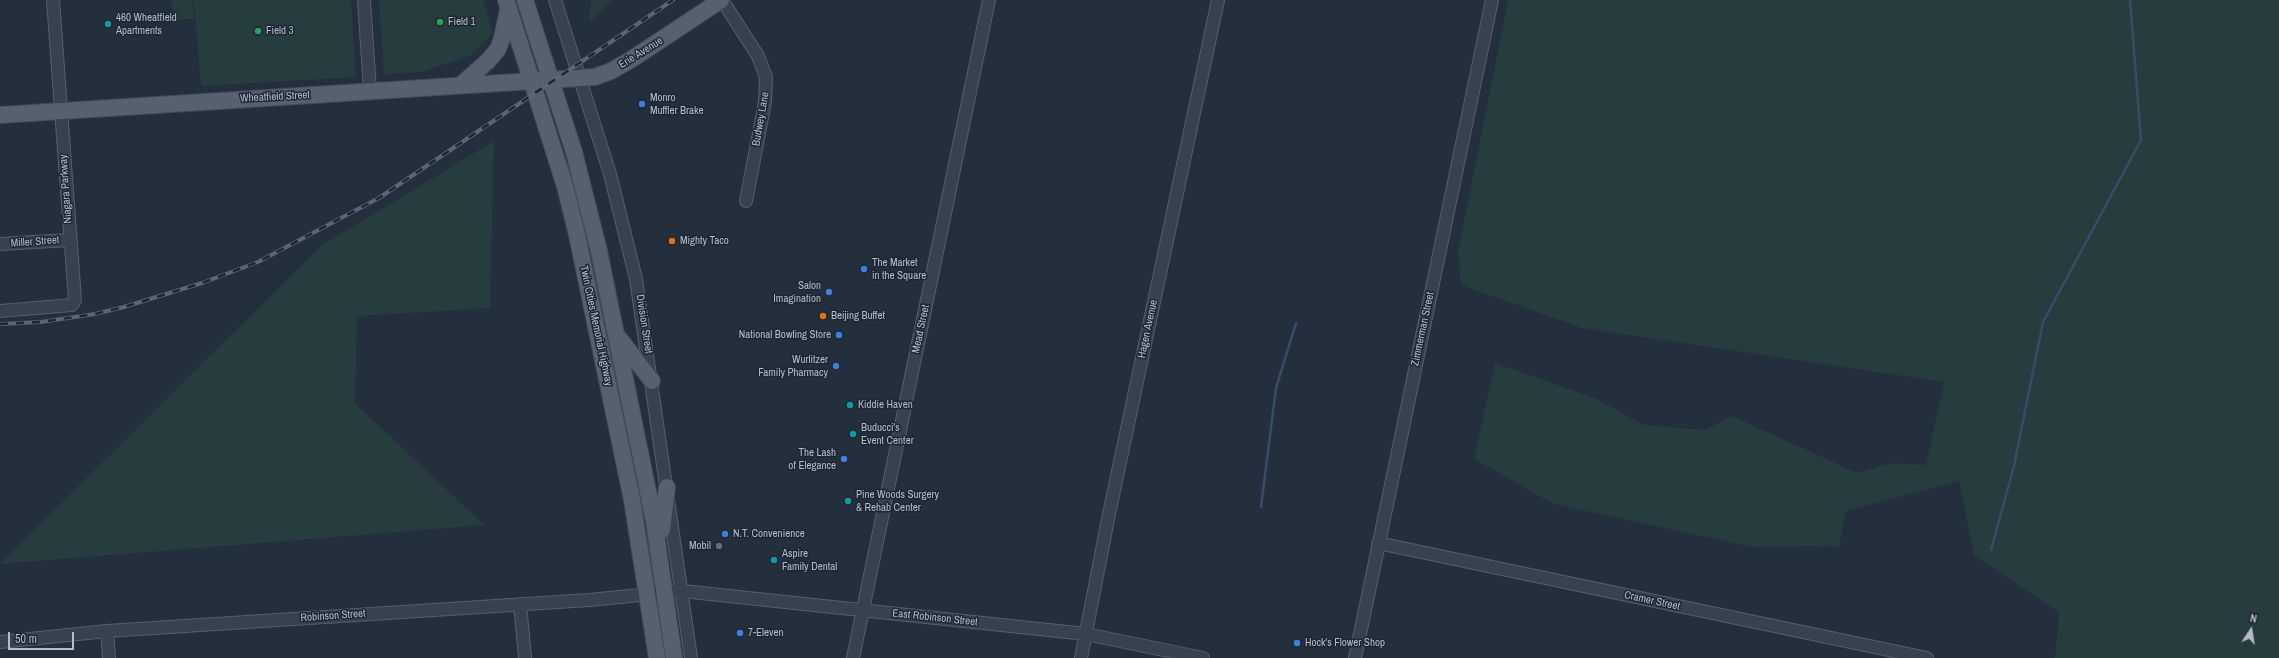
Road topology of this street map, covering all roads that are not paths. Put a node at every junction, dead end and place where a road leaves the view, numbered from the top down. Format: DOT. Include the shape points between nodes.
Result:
graph roads {
  1 [pos="53,0"];
  2 [pos="364,0"];
  3 [pos="525,0"];
  4 [pos="555,0"];
  5 [pos="721,0"];
  6 [pos="989,0"];
  7 [pos="1218,0"];
  8 [pos="1492,0"];
  9 [pos="507,3"];
  10 [pos="580,78"];
  11 [pos="551,79"];
  12 [pos="532,80"];
  13 [pos="462,84"];
  14 [pos="370,90"];
  15 [pos="60,111"];
  16 [pos="0,115"];
  17 [pos="746,201"];
  18 [pos="70,240"];
  19 [pos="0,244"];
  20 [pos="0,311"];
  21 [pos="616,335"];
  22 [pos="652,381"];
  23 [pos="667,487"];
  24 [pos="1378,543"];
  25 [pos="660,558"];
  26 [pos="682,592"];
  27 [pos="666,593"];
  28 [pos="648,595"];
  29 [pos="520,604"];
  30 [pos="863,611"];
  31 [pos="107,631"];
  32 [pos="1086,634"];
  33 [pos="0,642"];
  34 [pos="110,658"];
  35 [pos="524,658"];
  36 [pos="656,658"];
  37 [pos="674,658"];
  38 [pos="691,658"];
  39 [pos="853,658"];
  40 [pos="1081,658"];
  41 [pos="1203,658"];
  42 [pos="1355,658"];
  43 [pos="1927,658"];
  1 -- 15 [label="street, Niagara Parkway"];
  2 -- 14 [label="street"];
  3 -- 11 [label="main road, Twin Cities Memorial Highway"];
  4 -- 10 [label="street, Division Street"];
  5 -- 10 [label="main road, Erie Avenue" via="611,71"];
  5 -- 17 [label="street, Budwey Lane" via="758,56 766,77 765,102"];
  6 -- 30 [label="street, Mead Street"];
  7 -- 32 [label="street, Hagen Avenue"];
  8 -- 24 [label="street, Zimmerman Street"];
  9 -- 12 [label="main road, Twin Cities Memorial Highway"];
  9 -- 13 [label="main road" via="506,24 498,49"];
  10 -- 11 [label="main road, Erie Avenue"];
  10 -- 22 [label="street, Division Street" via="627,235"];
  11 -- 12 [label="main road, Wheatfield Street"];
  11 -- 21 [label="main road, Twin Cities Memorial Highway" via="587,198"];
  12 -- 13 [label="main road, Wheatfield Street"];
  12 -- 28 [label="main road, Twin Cities Memorial Highway" via="578,234 632,500"];
  13 -- 14 [label="main road, Wheatfield Street"];
  14 -- 15 [label="main road, Wheatfield Street"];
  15 -- 16 [label="main road, Wheatfield Street"];
  15 -- 18 [label="street, Niagara Parkway"];
  18 -- 19 [label="street, Miller Street"];
  18 -- 20 [label="street, Niagara Parkway" via="75,300 72,305"];
  21 -- 22 [label="main road"];
  21 -- 25 [label="main road, Twin Cities Memorial Highway"];
  22 -- 23 [label="street, Division Street"];
  23 -- 25 [label="main road"];
  23 -- 26 [label="street, Division Street"];
  24 -- 42 [label="street, Zimmerman Street"];
  24 -- 43 [label="street, Cramer Street"];
  25 -- 27 [label="main road, Twin Cities Memorial Highway"];
  26 -- 27 [label="street, East Robinson Street"];
  26 -- 30 [label="street, East Robinson Street"];
  26 -- 38 [label="street, Division Street"];
  27 -- 28 [label="street, Robinson Street"];
  27 -- 37 [label="main road, Twin Cities Memorial Highway"];
  28 -- 29 [label="street, Robinson Street"];
  28 -- 36 [label="main road, Twin Cities Memorial Highway"];
  29 -- 31 [label="street, Robinson Street"];
  29 -- 35 [label="street"];
  30 -- 32 [label="street, East Robinson Street"];
  30 -- 39 [label="street, Mead Street"];
  31 -- 33 [label="street, Robinson Street"];
  31 -- 34 [label="street"];
  32 -- 40 [label="street, Hagen Avenue"];
  32 -- 41 [label="street, East Robinson Street"];
}
